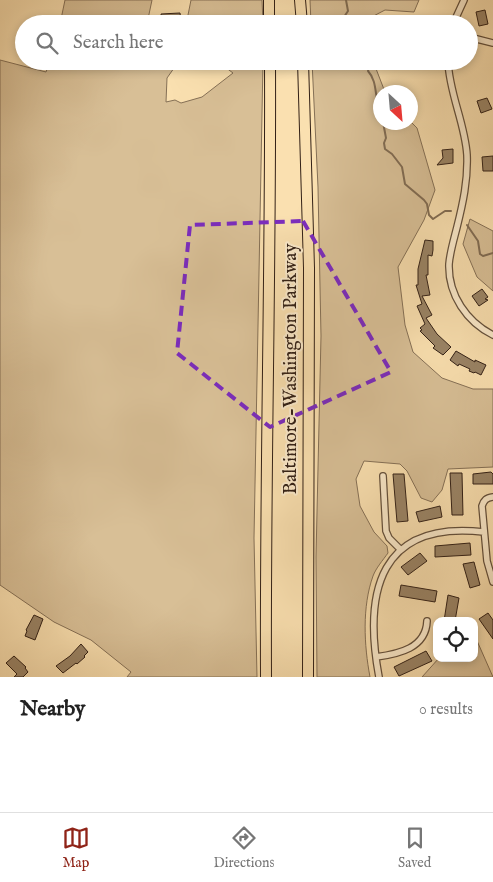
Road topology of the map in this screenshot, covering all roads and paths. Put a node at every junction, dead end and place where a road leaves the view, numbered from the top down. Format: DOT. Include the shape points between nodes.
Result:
graph roads {
  1 [pos="269,0"];
  2 [pos="300,0"];
  3 [pos="464,0"];
  4 [pos="269,15"];
  5 [pos="301,15"];
  6 [pos="457,15"];
  7 [pos="478,39"];
  8 [pos="493,43"];
  9 [pos="270,70"];
  10 [pos="303,70"];
  11 [pos="449,70"];
  12 [pos="493,335"];
  13 [pos="383,476"];
  14 [pos="493,496"];
  15 [pos="484,532"];
  16 [pos="401,550"];
  17 [pos="493,582"];
  18 [pos="427,621"];
  19 [pos="376,657"];
  20 [pos="266,677"];
  21 [pos="308,677"];
  22 [pos="379,677"];
  1 -- 4 [label="highway"];
  2 -- 5 [label="highway"];
  3 -- 6 [label="street"];
  7 -- 8 [label="street"];
  9 -- 20 [label="highway, Baltimore-Washington Parkway"];
  10 -- 21 [label="highway, Baltimore-Washington Parkway" via="309,268"];
  11 -- 12 [label="street" via="467,154 463,202 449,264 451,284 469,318"];
  13 -- 16 [label="street" via="386,531"];
  14 -- 15 [label="street" via="483,501"];
  15 -- 16 [label="street" via="466,530 432,534"];
  15 -- 17 [label="street"];
  16 -- 19 [label="street" via="387,565 378,585 374,612"];
  18 -- 19 [label="street" via="426,633 414,646"];
  19 -- 22 [label="street"];
}
